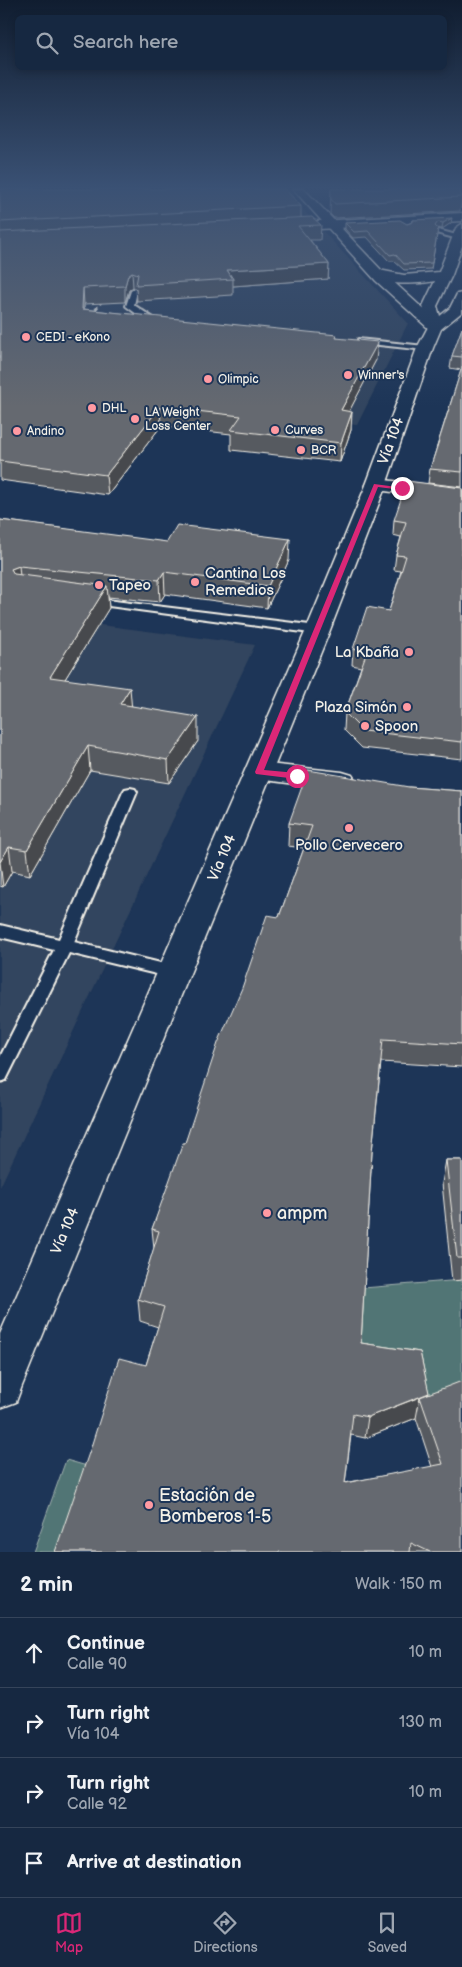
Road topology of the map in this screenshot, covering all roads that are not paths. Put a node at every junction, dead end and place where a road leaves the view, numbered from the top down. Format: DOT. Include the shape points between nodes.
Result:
graph roads {
  1 [pos="367,261"];
  2 [pos="450,261"];
  3 [pos="380,274"];
  4 [pos="445,275"];
  5 [pos="134,291"];
  6 [pos="462,297"];
  7 [pos="152,321"];
  8 [pos="435,327"];
  9 [pos="354,341"];
  10 [pos="425,348"];
  11 [pos="376,486"];
  12 [pos="462,495"];
  13 [pos="80,600"];
  14 [pos="318,630"];
  15 [pos="259,772"];
  16 [pos="365,783"];
  17 [pos="130,792"];
  18 [pos="0,931"];
  19 [pos="64,946"];
  20 [pos="173,972"];
  21 [pos="0,1074"];
  22 [pos="0,1386"];
  1 -- 3 [label="main road"];
  2 -- 4 [label="main road"];
  3 -- 4 [label="main road" via="411,280"];
  3 -- 8 [label="main road"];
  4 -- 8 [label="main road" via="430,306"];
  5 -- 7 [label="lane" via="130,306"];
  6 -- 8 [label="main road, Vía 104" via="456,310"];
  8 -- 10 [label="main road, Vía 104"];
  9 -- 10 [label="lane"];
  10 -- 11 [label="main road, Vía 104"];
  11 -- 12 [label="main road"];
  11 -- 14 [label="main road, Vía 104"];
  13 -- 14 [label="lane"];
  14 -- 15 [label="main road, Vía 104"];
  15 -- 16 [label="main road"];
  15 -- 20 [label="main road, Vía 104"];
  17 -- 19 [label="lane"];
  18 -- 19 [label="lane"];
  19 -- 20 [label="lane"];
  19 -- 21 [label="lane"];
  20 -- 22 [label="main road, Vía 104"];
}
